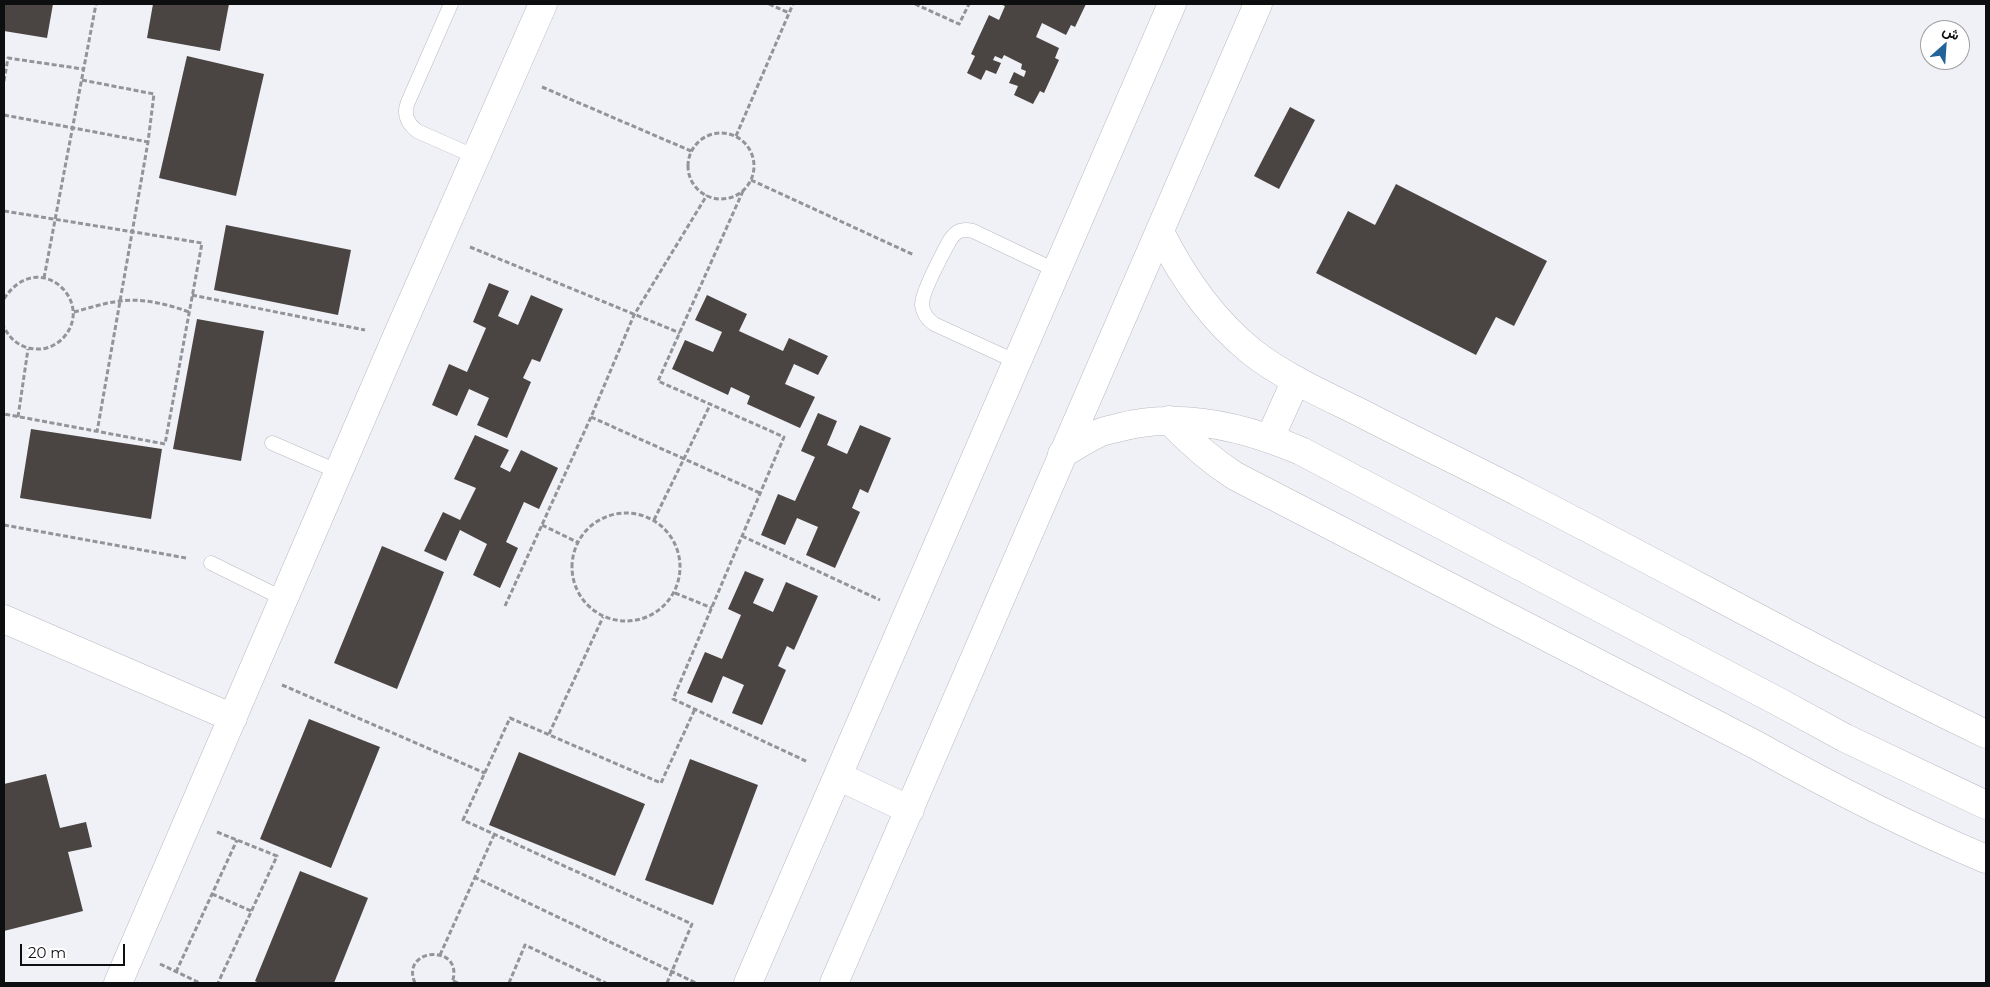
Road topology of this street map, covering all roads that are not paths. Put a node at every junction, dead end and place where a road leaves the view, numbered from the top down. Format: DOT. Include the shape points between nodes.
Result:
graph roads {
  1 [pos="451,4"];
  2 [pos="543,4"];
  3 [pos="1172,4"];
  4 [pos="1258,4"];
  5 [pos="476,157"];
  6 [pos="1160,232"];
  7 [pos="1057,271"];
  8 [pos="1017,362"];
  9 [pos="1296,380"];
  10 [pos="1169,420"];
  11 [pos="1270,438"];
  12 [pos="272,443"];
  13 [pos="1062,454"];
  14 [pos="339,472"];
  15 [pos="211,563"];
  16 [pos="284,599"];
  17 [pos="4,619"];
  18 [pos="233,718"];
  19 [pos="1986,734"];
  20 [pos="838,776"];
  21 [pos="1986,805"];
  22 [pos="910,810"];
  23 [pos="1986,859"];
  24 [pos="118,983"];
  25 [pos="748,983"];
  26 [pos="834,983"];
  1 -- 5 [label="lane" via="408,102 406,118 417,131"];
  2 -- 5 [label="street"];
  3 -- 7 [label="street"];
  4 -- 6 [label="street"];
  5 -- 14 [label="street"];
  6 -- 9 [label="street" via="1189,285 1208,309 1253,352"];
  6 -- 13 [label="street"];
  7 -- 8 [label="street"];
  7 -- 8 [label="lane" via="967,229 954,234 922,298 928,320"];
  8 -- 20 [label="street"];
  9 -- 11 [label="street"];
  9 -- 19 [label="street"];
  10 -- 11 [label="street" via="1204,422"];
  10 -- 13 [label="street" via="1136,423 1100,432"];
  10 -- 23 [label="street" via="1191,443 1236,476 1839,790"];
  11 -- 21 [label="street" via="1318,460 1845,738"];
  12 -- 14 [label="lane"];
  13 -- 22 [label="street"];
  14 -- 16 [label="street"];
  15 -- 16 [label="lane"];
  16 -- 18 [label="street"];
  17 -- 18 [label="street"];
  18 -- 24 [label="street"];
  20 -- 22 [label="street"];
  20 -- 25 [label="street"];
  22 -- 26 [label="street"];
}
